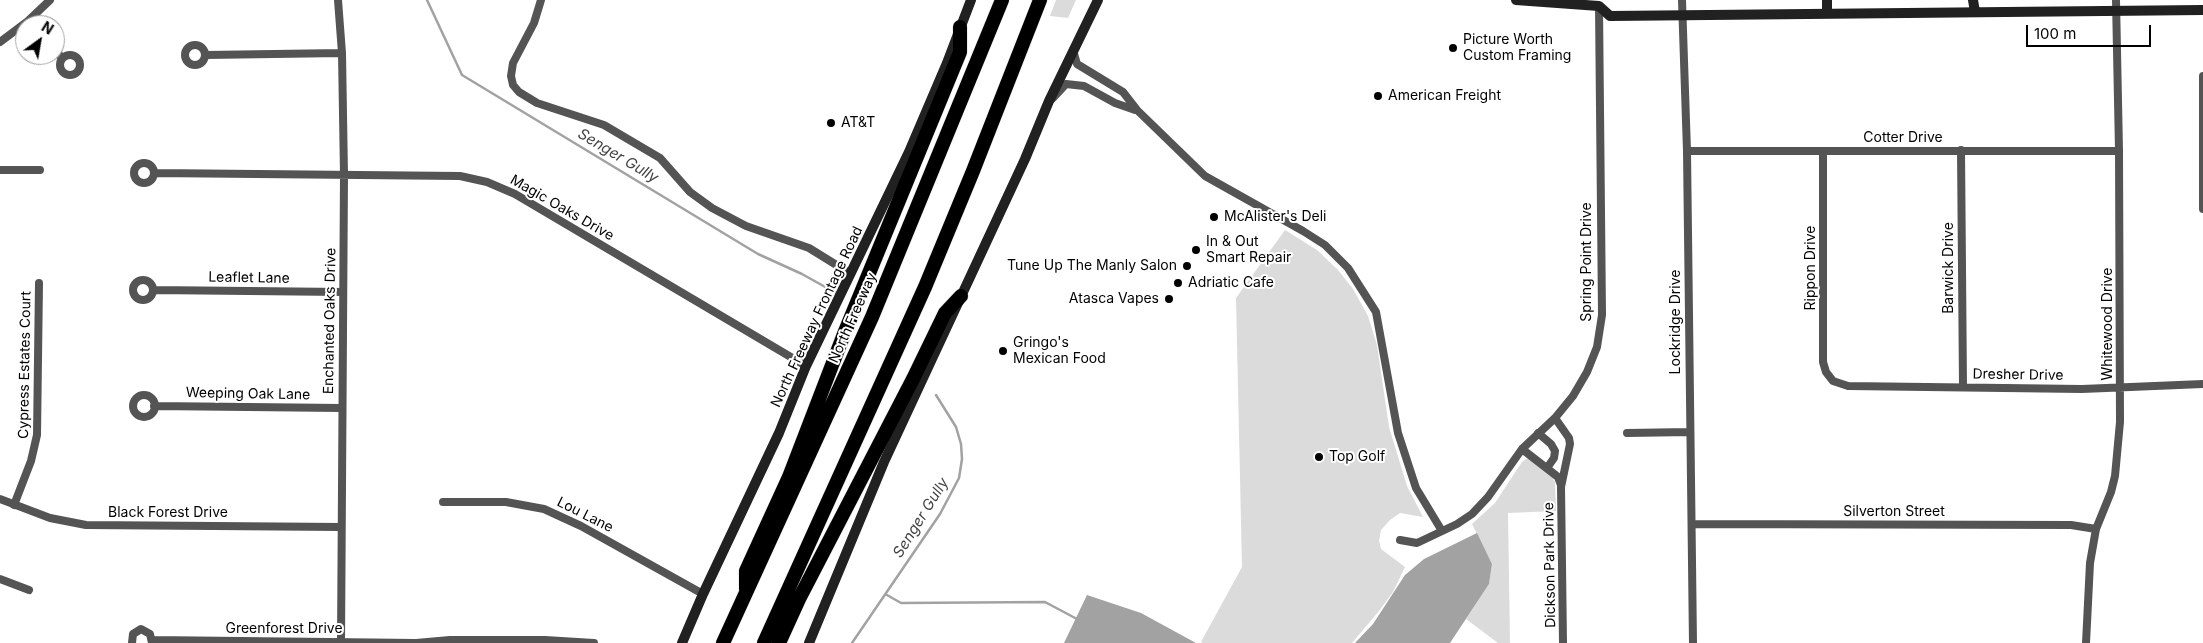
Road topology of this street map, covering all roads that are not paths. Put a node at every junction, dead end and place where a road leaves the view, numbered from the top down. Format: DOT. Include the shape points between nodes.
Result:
graph roads {
  1 [pos="50,0"];
  2 [pos="338,0"];
  3 [pos="541,0"];
  4 [pos="971,0"];
  5 [pos="1002,0"];
  6 [pos="1040,0"];
  7 [pos="1098,0"];
  8 [pos="1516,0"];
  9 [pos="1682,0"];
  10 [pos="1827,0"];
  11 [pos="1973,0"];
  12 [pos="2116,0"];
  13 [pos="1602,3"];
  14 [pos="2203,10"];
  15 [pos="1975,12"];
  16 [pos="2116,12"];
  17 [pos="1827,14"];
  18 [pos="37,15"];
  19 [pos="1683,15"];
  20 [pos="960,27"];
  21 [pos="15,32"];
  22 [pos="0,42"];
  23 [pos="1074,50"];
  24 [pos="342,53"];
  25 [pos="206,55"];
  26 [pos="2203,76"];
  27 [pos="1049,102"];
  28 [pos="1137,110"];
  29 [pos="1961,150"];
  30 [pos="1823,151"];
  31 [pos="2119,151"];
  32 [pos="1687,152"];
  33 [pos="0,170"];
  34 [pos="40,170"];
  35 [pos="155,173"];
  36 [pos="344,175"];
  37 [pos="2203,209"];
  38 [pos="851,274"];
  39 [pos="39,283"];
  40 [pos="154,290"];
  41 [pos="343,292"];
  42 [pos="961,296"];
  43 [pos="806,366"];
  44 [pos="1833,381"];
  45 [pos="2203,384"];
  46 [pos="1962,386"];
  47 [pos="2120,388"];
  48 [pos="154,406"];
  49 [pos="341,408"];
  50 [pos="1555,418"];
  51 [pos="1689,432"];
  52 [pos="1538,433"];
  53 [pos="1627,433"];
  54 [pos="1522,449"];
  55 [pos="1547,468"];
  56 [pos="1561,487"];
  57 [pos="0,499"];
  58 [pos="443,502"];
  59 [pos="14,504"];
  60 [pos="1692,524"];
  61 [pos="341,527"];
  62 [pos="2096,529"];
  63 [pos="1442,531"];
  64 [pos="1400,540"];
  65 [pos="0,579"];
  66 [pos="29,590"];
  67 [pos="746,593"];
  68 [pos="703,594"];
  69 [pos="152,642"];
  70 [pos="341,642"];
  71 [pos="545,642"];
  72 [pos="132,643"];
  73 [pos="417,643"];
  74 [pos="594,643"];
  75 [pos="682,643"];
  76 [pos="723,643"];
  77 [pos="764,643"];
  78 [pos="779,643"];
  79 [pos="808,643"];
  80 [pos="1563,643"];
  81 [pos="1693,643"];
  82 [pos="2086,643"];
  1 -- 18 [label="street"];
  2 -- 24 [label="street, Enchanted Oaks Drive"];
  3 -- 38 [label="street" via="534,23 513,63 511,76 519,92 537,103 604,125 660,158 690,192 719,212 746,226 810,248"];
  4 -- 20 [label="main road, North Freeway Frontage Road"];
  5 -- 67 [label="highway, North Freeway" via="872,317"];
  6 -- 77 [label="highway" via="925,287"];
  7 -- 23 [label="main road"];
  8 -- 13 [label="main road"];
  9 -- 19 [label="street, Lockridge Drive"];
  10 -- 17 [label="main road"];
  11 -- 15 [label="main road"];
  12 -- 16 [label="street, Whitewood Drive"];
  13 -- 19 [label="main road" via="1610,16"];
  13 -- 50 [label="street, Spring Point Drive" via="1602,315 1597,347 1586,372 1573,396"];
  14 -- 16 [label="main road"];
  15 -- 16 [label="main road"];
  15 -- 17 [label="main road"];
  16 -- 31 [label="street, Whitewood Drive"];
  17 -- 19 [label="main road"];
  19 -- 32 [label="street, Lockridge Drive"];
  20 -- 38 [label="main road, North Freeway Frontage Road" via="909,152"];
  20 -- 67 [label="highway" via="960,52 789,477 746,571"];
  21 -- 22 [label="street"];
  23 -- 27 [label="main road"];
  23 -- 28 [label="street" via="1077,64 1122,92"];
  24 -- 25 [label="street"];
  24 -- 36 [label="street, Enchanted Oaks Drive"];
  26 -- 37 [label="street"];
  27 -- 28 [label="street" via="1066,84 1084,86 1115,103"];
  27 -- 42 [label="main road"];
  28 -- 63 [label="street" via="1205,176 1325,245 1348,268 1376,312 1398,433 1416,488"];
  29 -- 30 [label="street, Cotter Drive"];
  29 -- 31 [label="street, Cotter Drive"];
  29 -- 46 [label="street, Barwick Drive"];
  30 -- 32 [label="street, Cotter Drive"];
  30 -- 44 [label="street, Rippon Drive" via="1823,362"];
  31 -- 47 [label="street, Whitewood Drive"];
  32 -- 51 [label="street, Lockridge Drive"];
  33 -- 34 [label="street"];
  35 -- 36 [label="street, Magic Oaks Drive"];
  36 -- 41 [label="street, Enchanted Oaks Drive"];
  36 -- 43 [label="street, Magic Oaks Drive" via="460,176 499,186"];
  38 -- 43 [label="main road, North Freeway Frontage Road"];
  39 -- 59 [label="street, Cypress Estates Court" via="37,435 31,461"];
  40 -- 41 [label="street, Leaflet Lane"];
  41 -- 49 [label="street, Enchanted Oaks Drive"];
  42 -- 78 [label="highway" via="946,313"];
  42 -- 79 [label="main road" via="884,462"];
  43 -- 68 [label="main road, North Freeway Frontage Road" via="779,433"];
  44 -- 46 [label="street, Dresher Drive" via="1848,386"];
  45 -- 47 [label="street, Dresher Drive"];
  46 -- 47 [label="street, Dresher Drive"];
  47 -- 62 [label="street, Whitewood Drive" via="2115,476"];
  48 -- 49 [label="street, Weeping Oak Lane"];
  49 -- 61 [label="street, Enchanted Oaks Drive"];
  50 -- 52 [label="street, Spring Point Drive"];
  50 -- 56 [label="street, Dickson Park Drive" via="1570,444"];
  51 -- 53 [label="street"];
  51 -- 60 [label="street, Lockridge Drive"];
  52 -- 54 [label="street, Spring Point Drive"];
  52 -- 55 [label="street" via="1555,451"];
  54 -- 55 [label="street, Dickson Park Drive"];
  54 -- 63 [label="street, Spring Point Drive" via="1472,514"];
  55 -- 56 [label="street, Dickson Park Drive" via="1558,477"];
  56 -- 80 [label="street, Dickson Park Drive"];
  57 -- 59 [label="street, Black Forest Drive"];
  58 -- 68 [label="street, Lou Lane" via="506,502 544,508"];
  59 -- 61 [label="street, Black Forest Drive" via="50,518 86,525"];
  60 -- 62 [label="street, Silverton Street" via="2071,525"];
  60 -- 81 [label="street, Lockridge Drive"];
  61 -- 70 [label="street, Enchanted Oaks Drive"];
  62 -- 82 [label="street, Whitewood Drive" via="2088,589"];
  63 -- 64 [label="street, Spring Point Drive" via="1417,543"];
  65 -- 66 [label="street"];
  67 -- 76 [label="highway, North Freeway"];
  68 -- 75 [label="main road, North Freeway Frontage Road"];
  69 -- 70 [label="street, Greenforest Drive"];
  69 -- 72 [label="street, Greenforest Drive" via="148,631 141,629 133,634"];
  70 -- 73 [label="street, Greenforest Drive"];
  71 -- 73 [label="street, Greenforest Drive" via="450,640"];
  71 -- 74 [label="street, Greenforest Drive"];
}
